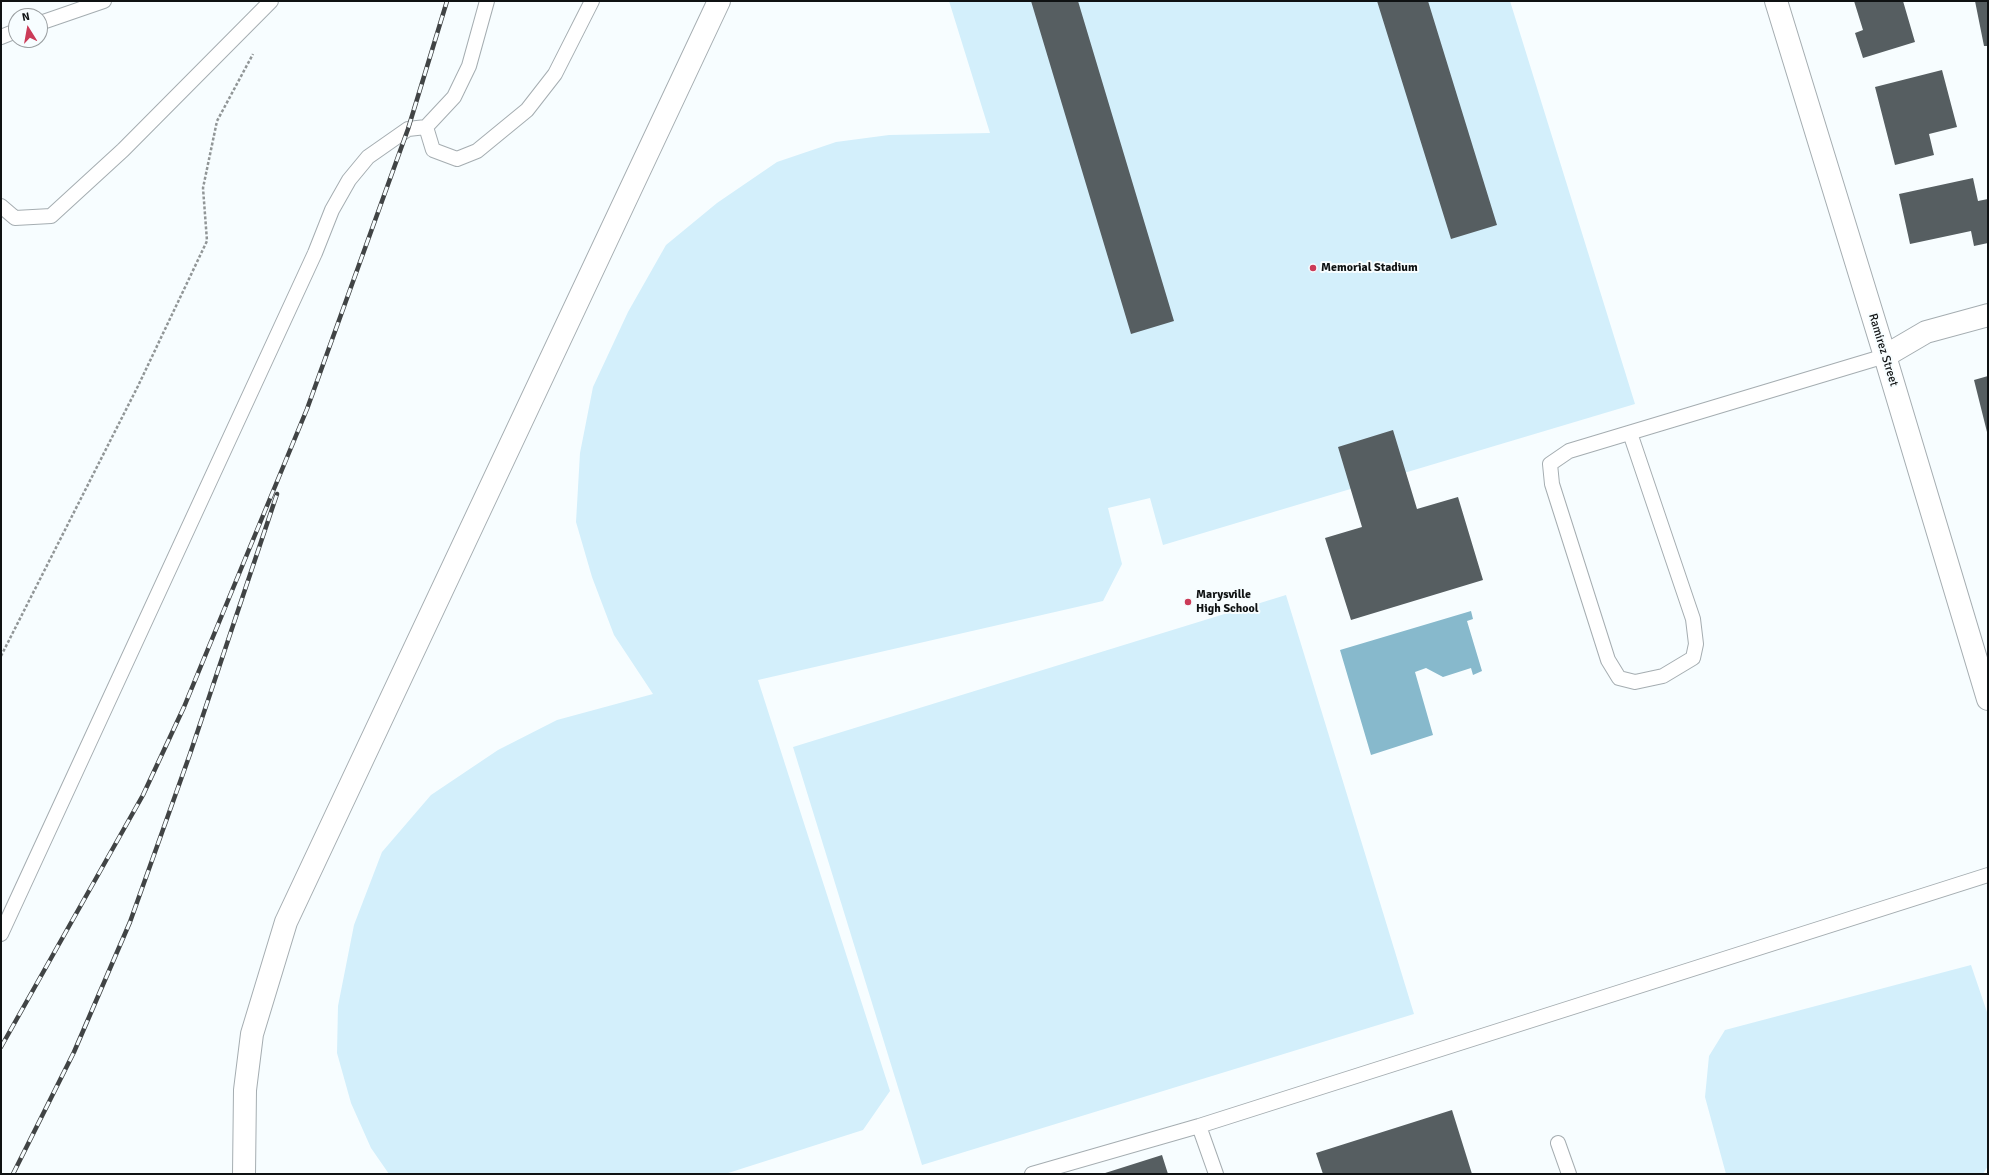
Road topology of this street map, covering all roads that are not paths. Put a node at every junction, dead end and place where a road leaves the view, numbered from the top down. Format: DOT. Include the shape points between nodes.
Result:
graph roads {
  1 [pos="104,1"];
  2 [pos="271,1"];
  3 [pos="487,1"];
  4 [pos="592,1"];
  5 [pos="719,1"];
  6 [pos="1776,1"];
  7 [pos="48,20"];
  8 [pos="426,127"];
  9 [pos="1,206"];
  10 [pos="1988,315"];
  11 [pos="1885,356"];
  12 [pos="1630,433"];
  13 [pos="1988,699"];
  14 [pos="1988,875"];
  15 [pos="1,934"];
  16 [pos="1199,1126"];
  17 [pos="1558,1143"];
  18 [pos="244,1174"];
  19 [pos="1032,1174"];
  20 [pos="1216,1174"];
  21 [pos="1569,1174"];
  1 -- 7 [label="lane"];
  2 -- 9 [label="lane" via="123,150 51,216 15,218"];
  3 -- 8 [label="lane" via="469,66 454,97"];
  4 -- 8 [label="lane" via="555,74 527,110 477,151 457,159 433,150"];
  5 -- 18 [label="street" via="286,922 252,1034 245,1090"];
  6 -- 11 [label="street, Ramirez Street"];
  8 -- 15 [label="lane" via="408,129 368,157 349,180 332,210 315,254"];
  10 -- 11 [label="street" via="1926,332"];
  11 -- 12 [label="lane"];
  11 -- 13 [label="street, Ramirez Street"];
  12 -- 12 [label="lane" via="1569,451 1550,464 1552,484 1608,660 1619,678 1635,682 1663,676 1687,662 1693,658 1696,644 1692,619"];
  14 -- 16 [label="lane"];
  16 -- 19 [label="lane"];
  16 -- 20 [label="lane"];
  17 -- 21 [label="lane"];
}
